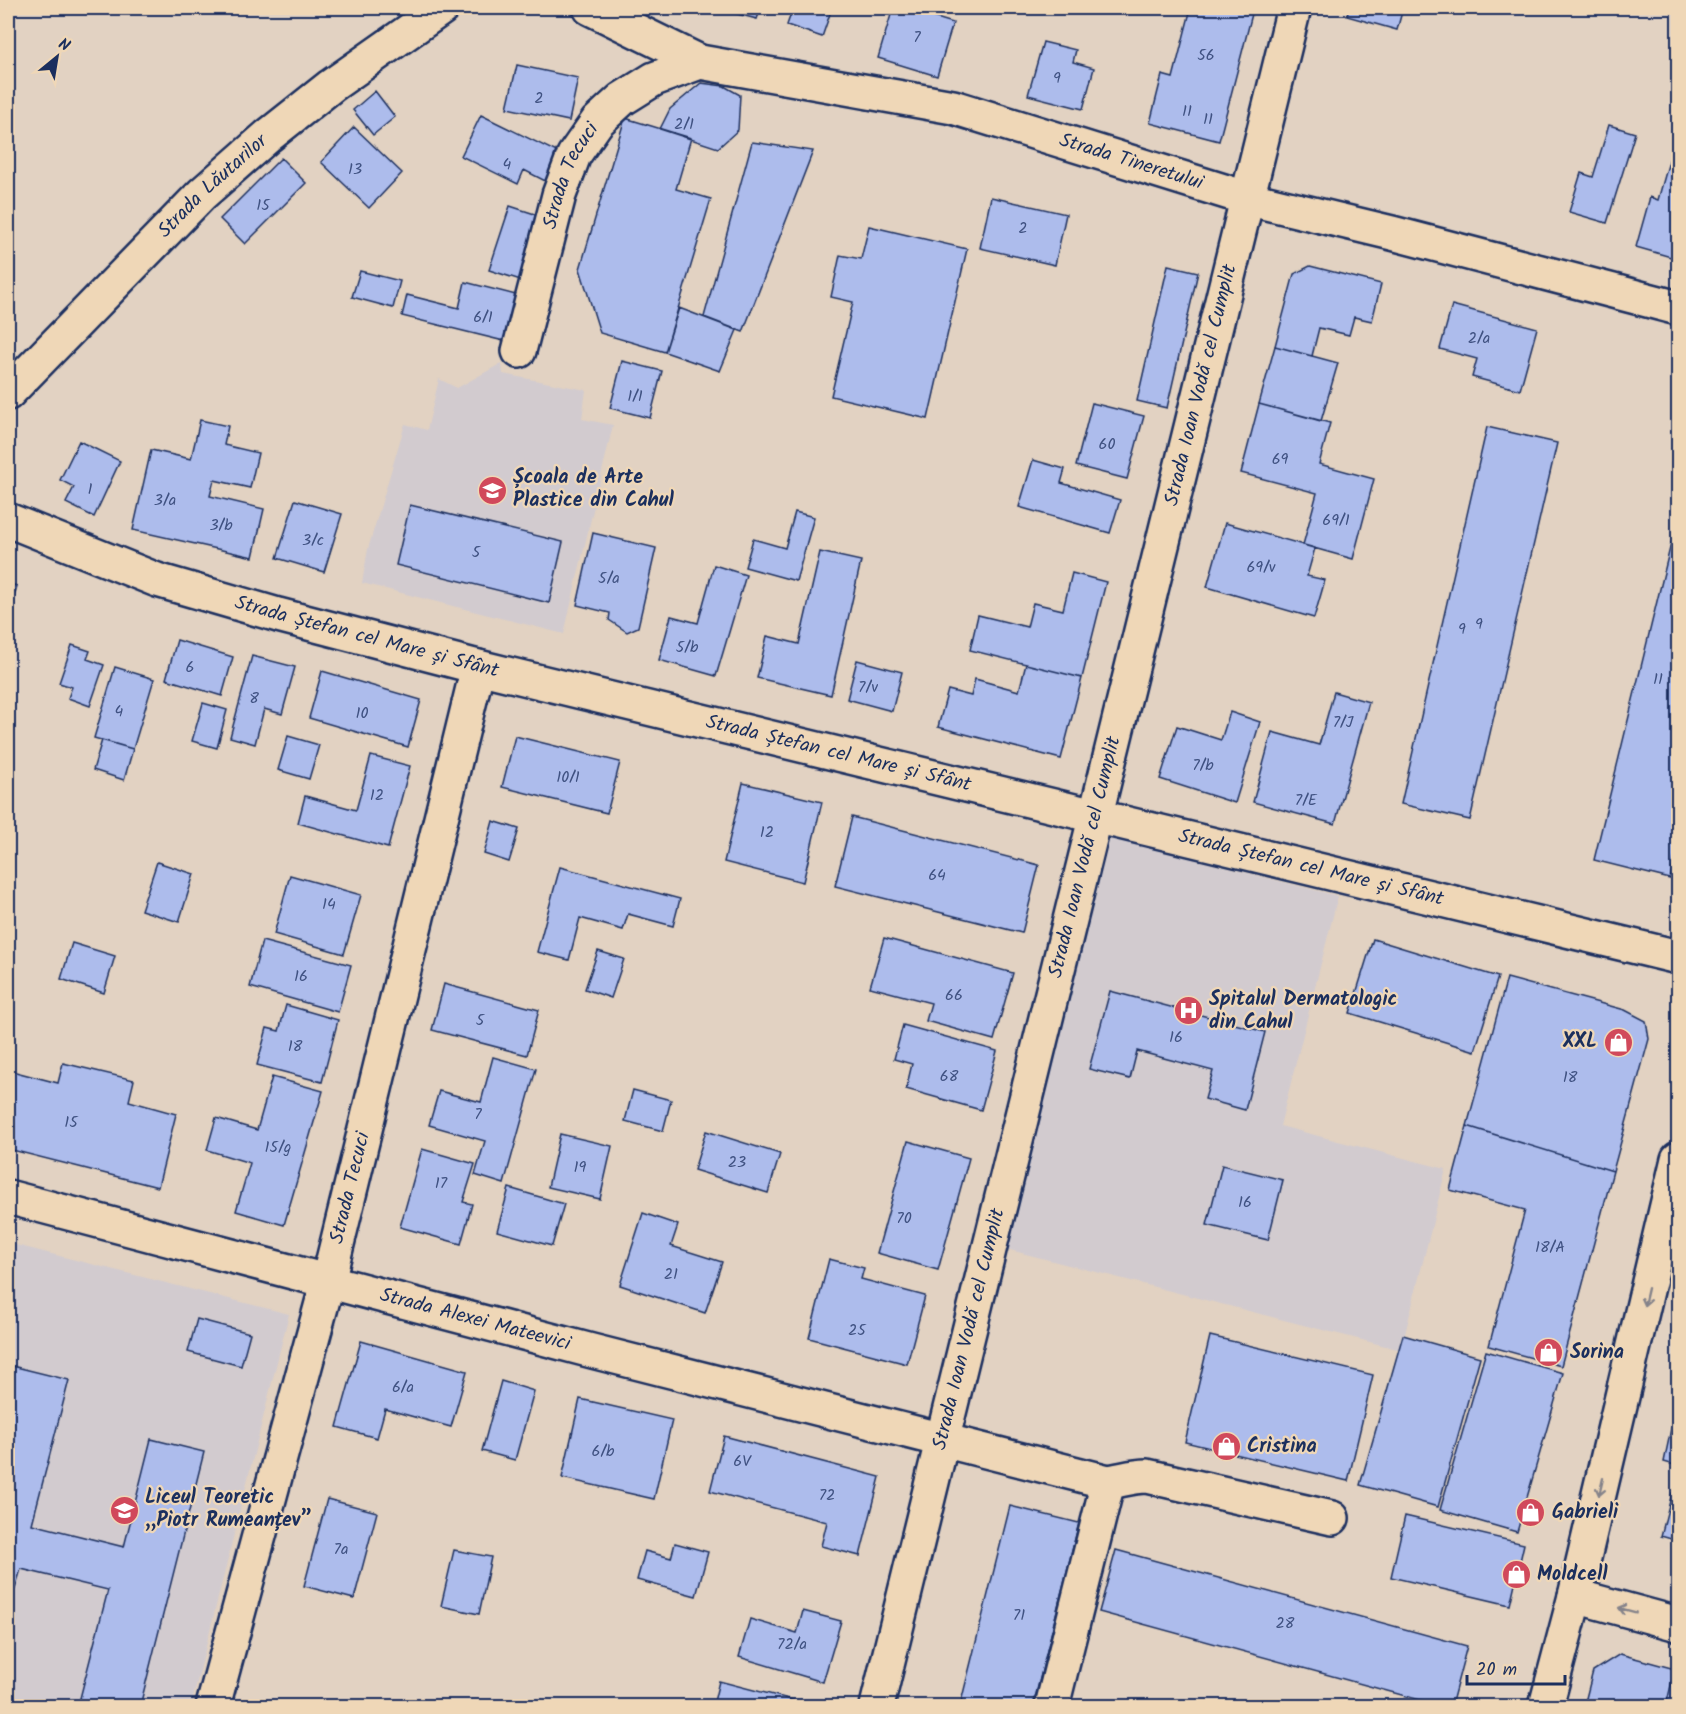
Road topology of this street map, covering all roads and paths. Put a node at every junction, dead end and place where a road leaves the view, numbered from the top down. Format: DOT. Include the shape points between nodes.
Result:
graph roads {
  1 [pos="442,8"];
  2 [pos="590,8"];
  3 [pos="1294,8"];
  4 [pos="700,62"];
  5 [pos="1246,198"];
  6 [pos="1678,308"];
  7 [pos="519,351"];
  8 [pos="8,393"];
  9 [pos="8,520"];
  10 [pos="478,667"];
  11 [pos="1094,816"];
  12 [pos="1678,957"];
  13 [pos="1678,1159"];
  14 [pos="8,1197"];
  15 [pos="1668,1249"];
  16 [pos="328,1281"];
  17 [pos="942,1439"];
  18 [pos="1108,1482"];
  19 [pos="1332,1518"];
  20 [pos="1575,1596"];
  21 [pos="1678,1624"];
  22 [pos="213,1707"];
  23 [pos="877,1707"];
  24 [pos="1052,1707"];
  25 [pos="1546,1707"];
  1 -- 8 [label="street, Strada Lăutarilor" via="331,86 210,187"];
  2 -- 4 [label="street, Strada Tineretului"];
  3 -- 5 [label="street, Strada Ioan Vodă cel Cumplit"];
  4 -- 5 [label="street, Strada Tineretului" via="953,107"];
  4 -- 7 [label="street, Strada Tecuci" via="654,79 622,99 597,122 574,155"];
  5 -- 6 [label="street, Strada Tineretului"];
  5 -- 11 [label="street, Strada Ioan Vodă cel Cumplit"];
  9 -- 10 [label="street, Strada Ștefan cel Mare și Sfânt" via="157,580"];
  10 -- 11 [label="street, Strada Ștefan cel Mare și Sfânt"];
  10 -- 16 [label="street, Strada Tecuci"];
  11 -- 12 [label="street, Strada Ștefan cel Mare și Sfânt"];
  11 -- 17 [label="street, Strada Ioan Vodă cel Cumplit"];
  13 -- 15 [label="street"];
  14 -- 16 [label="street, Strada Alexei Mateevici"];
  15 -- 20 [label="street, one-way"];
  16 -- 17 [label="street, Strada Alexei Mateevici"];
  16 -- 22 [label="street, Strada Tecuci"];
  17 -- 18 [label="street, Strada Alexei Mateevici"];
  17 -- 23 [label="street, Strada Ioan Vodă cel Cumplit"];
  18 -- 19 [label="street" via="1147,1476"];
  18 -- 24 [label="street"];
  21 -- 20 [label="street, one-way"];
  20 -- 25 [label="street"];
}
